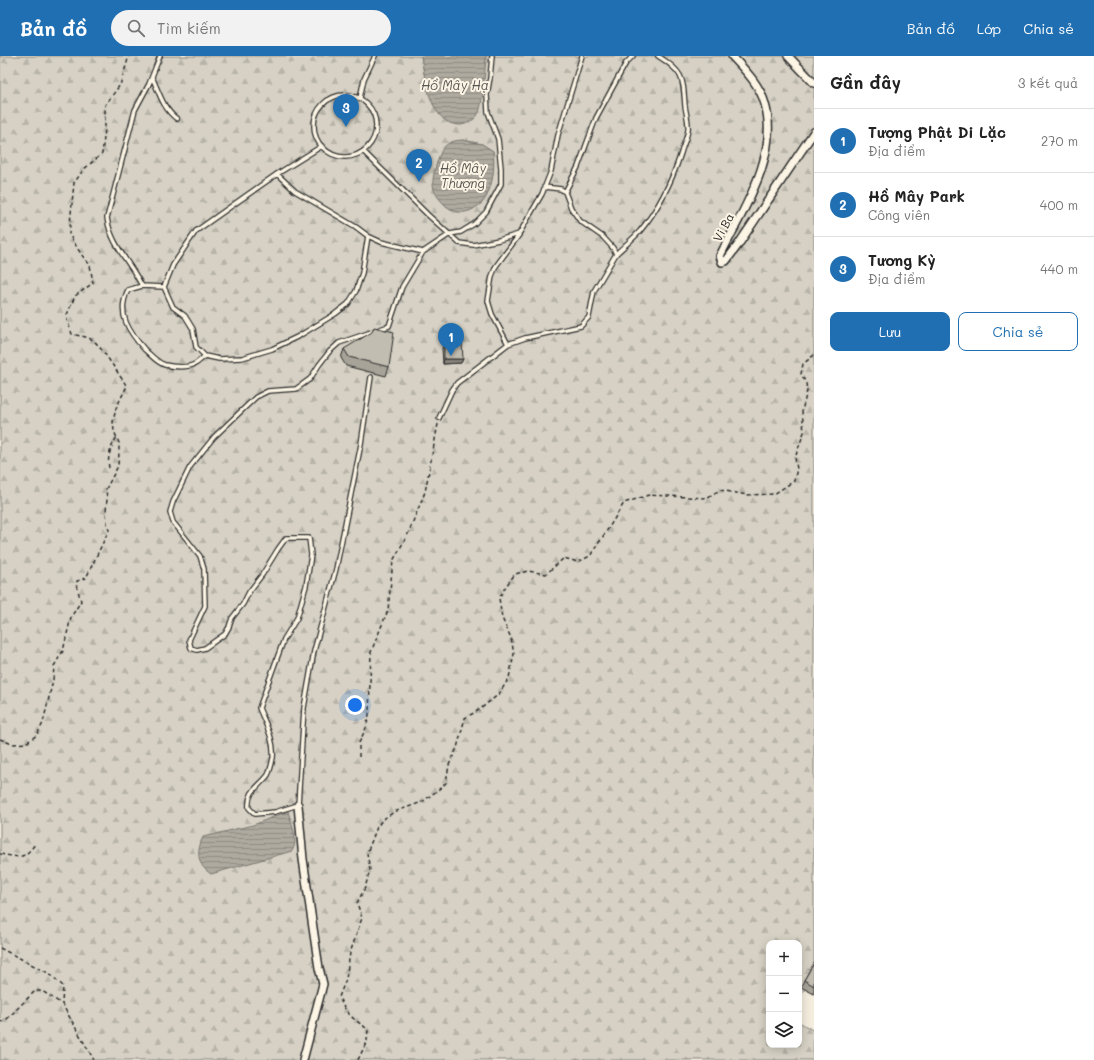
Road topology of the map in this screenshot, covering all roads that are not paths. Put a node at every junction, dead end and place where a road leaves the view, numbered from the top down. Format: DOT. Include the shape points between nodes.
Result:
graph roads {
  1 [pos="160,56"];
  2 [pos="374,56"];
  3 [pos="492,56"];
  4 [pos="582,56"];
  5 [pos="633,56"];
  6 [pos="658,56"];
  7 [pos="732,56"];
  8 [pos="788,56"];
  9 [pos="152,77"];
  10 [pos="814,83"];
  11 [pos="360,98"];
  12 [pos="176,119"];
  13 [pos="814,132"];
  14 [pos="322,146"];
  15 [pos="363,151"];
  16 [pos="278,174"];
  17 [pos="544,187"];
  18 [pos="565,192"];
  19 [pos="450,234"];
  20 [pos="519,234"];
  21 [pos="368,236"];
  22 [pos="424,252"];
  23 [pos="616,254"];
  24 [pos="142,286"];
  25 [pos="164,287"];
  26 [pos="508,344"];
  27 [pos="205,356"];
  28 [pos="372,377"];
  29 [pos="439,418"];
  30 [pos="298,805"];
  31 [pos="303,1060"];
  1 -- 9 [label="lane"];
  2 -- 11 [label="lane" via="364,79"];
  3 -- 19 [label="lane" via="487,95 488,112 498,139 502,184 486,212 474,224 461,232"];
  4 -- 17 [label="lane" via="558,135 551,171"];
  5 -- 18 [label="lane" via="626,62 596,118 578,167"];
  6 -- 23 [label="lane" via="677,70 682,79 688,131 676,166 653,213 640,231"];
  7 -- 13 [label="street, Vi Ba" via="754,81 765,104 768,126 767,152 749,198 720,256 722,262 726,261 738,245"];
  8 -- 10 [label="street"];
  9 -- 12 [label="lane" via="164,106"];
  9 -- 24 [label="lane" via="136,110 107,218 108,230 115,244"];
  11 -- 14 [label="lane" via="339,95 321,106 314,126"];
  11 -- 15 [label="lane" via="369,105 377,124 371,144"];
  14 -- 15 [label="lane" via="328,152 341,156 355,155"];
  14 -- 16 [label="lane"];
  15 -- 19 [label="lane"];
  16 -- 21 [label="lane" via="295,191 356,226"];
  16 -- 25 [label="lane" via="196,232 173,265"];
  17 -- 18 [label="lane"];
  17 -- 20 [label="lane"];
  18 -- 23 [label="lane" via="571,208 580,221 613,248"];
  19 -- 20 [label="lane" via="459,243 473,245"];
  19 -- 22 [label="lane"];
  20 -- 26 [label="lane" via="496,266 488,301"];
  21 -- 22 [label="lane" via="381,242"];
  21 -- 27 [label="lane" via="362,273 356,291 348,304 335,314 272,349 242,358 219,360"];
  22 -- 30 [label="lane" via="402,287 389,326 339,343 310,379 296,389 268,391 256,397 214,437 190,467 170,512 173,522 200,556 204,569 205,606 189,640 191,648 197,650 205,648 225,634 232,618 286,538 308,538 310,563 297,618 284,639 259,708 272,742 273,758 269,774 251,793 248,808 255,814 275,812"];
  23 -- 26 [label="lane" via="594,291 591,310 581,326"];
  24 -- 25 [label="lane"];
  24 -- 27 [label="lane" via="128,290 123,300 128,328 135,340 164,365 195,364"];
  25 -- 27 [label="lane" via="173,307 185,316 192,329 196,347"];
  26 -- 29 [label="lane" via="457,383"];
  28 -- 30 [label="lane" via="336,569 314,651 305,701"];
  30 -- 31 [label="street" via="305,874 323,984"];
}
